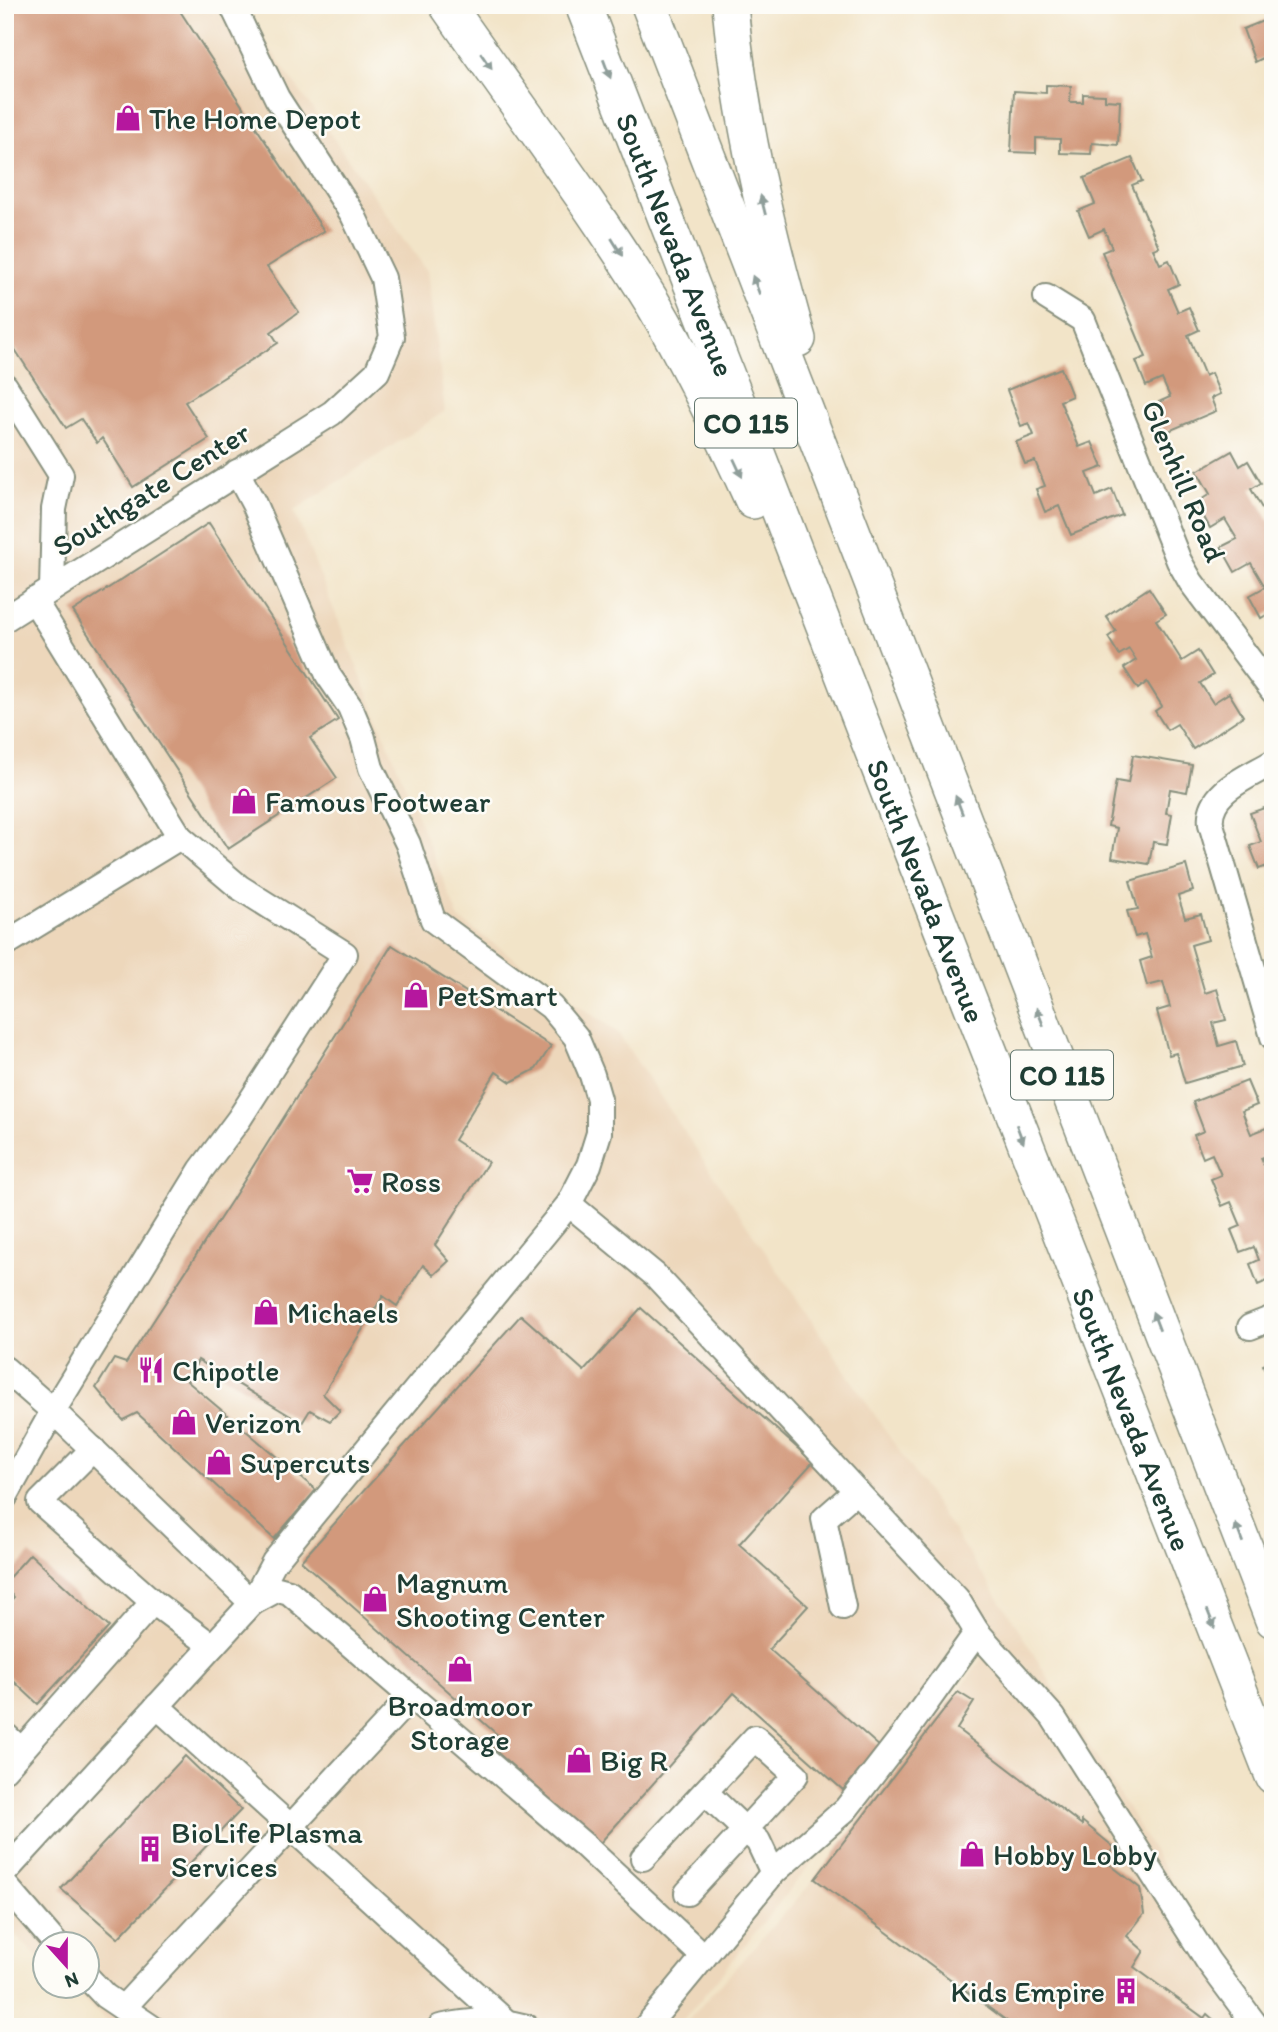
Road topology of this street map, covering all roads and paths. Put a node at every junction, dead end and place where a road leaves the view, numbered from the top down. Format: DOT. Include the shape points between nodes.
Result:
graph roads {
  1 [pos="232,5"];
  2 [pos="447,5"];
  3 [pos="583,5"];
  4 [pos="649,5"];
  5 [pos="730,5"];
  6 [pos="1046,296"];
  7 [pos="5,386"];
  8 [pos="237,472"];
  9 [pos="854,530"];
  10 [pos="43,594"];
  11 [pos="5,619"];
  12 [pos="1273,691"];
  13 [pos="1273,762"];
  14 [pos="180,837"];
  15 [pos="908,841"];
  16 [pos="5,944"];
  17 [pos="1273,1037"];
  18 [pos="569,1204"];
  19 [pos="1273,1318"];
  20 [pos="1250,1327"];
  21 [pos="5,1369"];
  22 [pos="54,1410"];
  23 [pos="93,1449"];
  24 [pos="856,1491"];
  25 [pos="5,1497"];
  26 [pos="153,1602"];
  27 [pos="252,1603"];
  28 [pos="843,1607"];
  29 [pos="1273,1620"];
  30 [pos="977,1632"];
  31 [pos="212,1646"];
  32 [pos="411,1697"];
  33 [pos="158,1706"];
  34 [pos="11,1751"];
  35 [pos="1273,1776"];
  36 [pos="705,1792"];
  37 [pos="291,1827"];
  38 [pos="745,1830"];
  39 [pos="643,1858"];
  40 [pos="5,1872"];
  41 [pos="774,1873"];
  42 [pos="5,1885"];
  43 [pos="687,1893"];
  44 [pos="44,1930"];
  45 [pos="704,1956"];
  46 [pos="102,1993"];
  47 [pos="123,2008"];
  48 [pos="516,2024"];
  49 [pos="151,2027"];
  50 [pos="440,2027"];
  51 [pos="646,2027"];
  52 [pos="1257,2027"];
  1 -- 8 [label="street, Southgate Center" via="277,98 354,215 383,278 392,337 377,372 332,413"];
  2 -- 15 [label="highway, one-way" via="610,236 695,379"];
  3 -- 15 [label="highway, South Nevada Avenue / CO 115, one-way"];
  9 -- 4 [label="highway, South Nevada Avenue / CO 115, one-way"];
  9 -- 5 [label="highway, one-way" via="757,181"];
  6 -- 12 [label="street, Glenhill Road" via="1083,320 1179,561"];
  7 -- 10 [label="street" via="61,475"];
  8 -- 10 [label="street, Southgate Center"];
  8 -- 18 [label="street" via="328,675 350,707 371,768 408,844 433,920 551,1007 576,1037 599,1099 599,1133"];
  29 -- 9 [label="highway, South Nevada Avenue / CO 115, one-way"];
  10 -- 11 [label="street, Southgate Center"];
  10 -- 14 [label="street"];
  13 -- 17 [label="street" via="1216,799 1209,811"];
  14 -- 16 [label="street"];
  14 -- 22 [label="street" via="239,887 345,954 201,1170"];
  15 -- 35 [label="highway, South Nevada Avenue / CO 115, one-way"];
  18 -- 24 [label="street" via="655,1275"];
  18 -- 27 [label="street" via="274,1562"];
  19 -- 20 [label="street"];
  21 -- 22 [label="street"];
  22 -- 23 [label="street"];
  22 -- 25 [label="street"];
  23 -- 26 [label="street" via="40,1502"];
  23 -- 27 [label="street"];
  24 -- 28 [label="street" via="824,1519"];
  24 -- 30 [label="street" via="957,1599"];
  26 -- 31 [label="street"];
  26 -- 34 [label="street"];
  27 -- 31 [label="street"];
  27 -- 32 [label="street" via="278,1589 289,1592"];
  30 -- 41 [label="street" via="846,1809"];
  30 -- 52 [label="street" via="1053,1717 1208,1961"];
  31 -- 33 [label="street"];
  32 -- 37 [label="street"];
  32 -- 45 [label="street"];
  33 -- 37 [label="street"];
  33 -- 40 [label="street"];
  36 -- 38 [label="street"];
  36 -- 38 [label="street" via="755,1738 796,1775"];
  36 -- 39 [label="street"];
  37 -- 47 [label="street"];
  37 -- 48 [label="street"];
  38 -- 41 [label="street" via="758,1841"];
  38 -- 43 [label="street"];
  41 -- 45 [label="street"];
  42 -- 44 [label="street"];
  45 -- 51 [label="street"];
  46 -- 47 [label="street"];
  47 -- 49 [label="street"];
  48 -- 50 [label="street" via="477,2021"];
}
